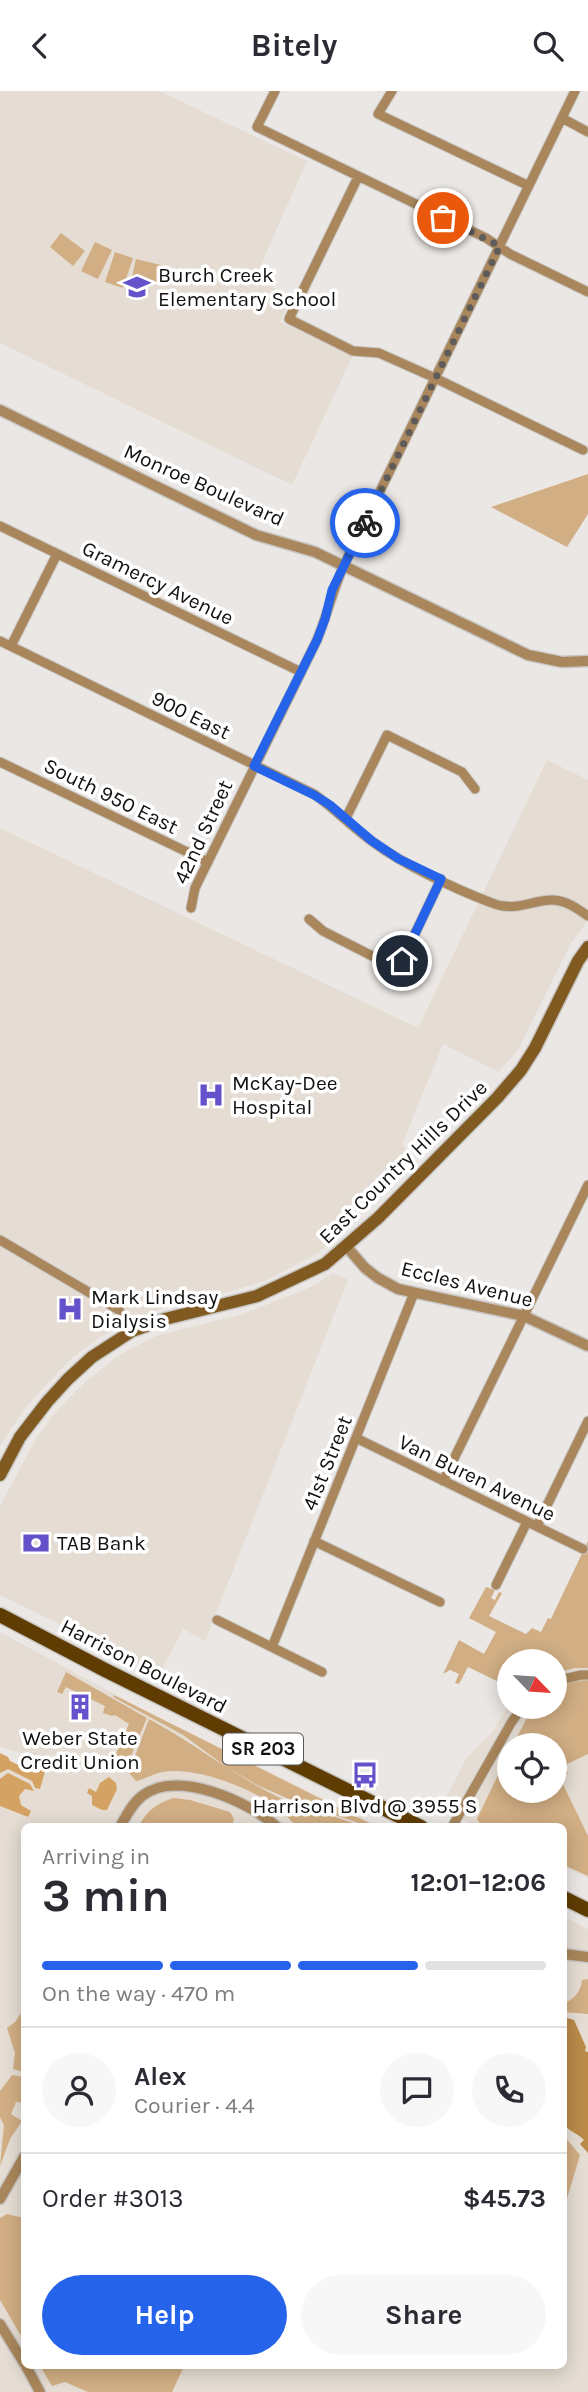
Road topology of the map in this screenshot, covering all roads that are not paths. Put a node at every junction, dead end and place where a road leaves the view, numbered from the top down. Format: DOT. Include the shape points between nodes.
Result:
graph roads {
  1 [pos="275,91"];
  2 [pos="392,91"];
  3 [pos="575,91"];
  4 [pos="562,118"];
  5 [pos="588,132"];
  6 [pos="358,177"];
  7 [pos="529,186"];
  8 [pos="500,246"];
  9 [pos="588,292"];
  10 [pos="435,378"];
  11 [pos="0,410"];
  12 [pos="583,450"];
  13 [pos="0,526"];
  14 [pos="57,554"];
  15 [pos="344,565"];
  16 [pos="0,641"];
  17 [pos="11,646"];
  18 [pos="588,661"];
  19 [pos="301,672"];
  20 [pos="1,766"];
  21 [pos="254,766"];
  22 [pos="475,789"];
  23 [pos="346,818"];
  24 [pos="208,862"];
  25 [pos="441,879"];
  26 [pos="191,908"];
  27 [pos="588,916"];
  28 [pos="309,919"];
  29 [pos="588,947"];
  30 [pos="588,1185"];
  31 [pos="0,1240"];
  32 [pos="346,1246"];
  33 [pos="414,1293"];
  34 [pos="524,1316"];
  35 [pos="132,1331"];
  36 [pos="588,1346"];
  37 [pos="588,1421"];
  38 [pos="356,1438"];
  39 [pos="0,1475"];
  40 [pos="443,1481"];
  41 [pos="527,1522"];
  42 [pos="537,1526"];
  43 [pos="314,1541"];
  44 [pos="583,1549"];
  45 [pos="496,1585"];
  46 [pos="440,1602"];
  47 [pos="0,1615"];
  48 [pos="217,1620"];
  49 [pos="272,1647"];
  50 [pos="322,1672"];
  51 [pos="588,1675"];
  52 [pos="567,1678"];
  53 [pos="514,1719"];
  54 [pos="123,1823"];
  55 [pos="271,1823"];
  56 [pos="413,1823"];
  57 [pos="454,1823"];
  58 [pos="567,1900"];
  59 [pos="588,1910"];
  60 [pos="567,1954"];
  61 [pos="588,1957"];
  62 [pos="21,2162"];
  63 [pos="0,2199"];
  64 [pos="0,2323"];
  65 [pos="21,2358"];
  66 [pos="27,2369"];
  67 [pos="40,2392"];
  1 -- 6 [label="street" via="257,127"];
  2 -- 7 [label="street" via="378,114"];
  3 -- 4 [label="street, 42nd Street"];
  4 -- 5 [label="street"];
  4 -- 7 [label="street, 42nd Street"];
  6 -- 8 [label="street"];
  6 -- 10 [label="street" via="289,319 353,351 379,353"];
  7 -- 8 [label="street, 42nd Street"];
  8 -- 9 [label="street"];
  8 -- 10 [label="street, 42nd Street"];
  10 -- 12 [label="street"];
  10 -- 15 [label="street, 42nd Street"];
  11 -- 15 [label="street, Monroe Boulevard" via="256,535"];
  13 -- 14 [label="street, Gramercy Avenue"];
  14 -- 17 [label="street"];
  14 -- 19 [label="street, Gramercy Avenue"];
  15 -- 18 [label="street, Monroe Boulevard" via="528,655 562,662"];
  15 -- 19 [label="street, 42nd Street"];
  16 -- 17 [label="street, 900 East"];
  17 -- 21 [label="street, 900 East"];
  19 -- 21 [label="street, 42nd Street"];
  20 -- 24 [label="street, South 950 East"];
  21 -- 23 [label="street, 900 East" via="314,795"];
  21 -- 24 [label="street, 42nd Street"];
  22 -- 23 [label="street" via="462,772 387,735"];
  23 -- 25 [label="street, 900 East" via="399,859"];
  24 -- 26 [label="street, 42nd Street"];
  25 -- 27 [label="street, 900 East" via="495,905 519,907 559,900"];
  25 -- 28 [label="street" via="397,965"];
  29 -- 32 [label="main road, East Country Hills Drive" via="535,1048 505,1089"];
  30 -- 34 [label="street"];
  31 -- 35 [label="street" via="119,1310"];
  32 -- 33 [label="street, Eccles Avenue" via="378,1278"];
  32 -- 35 [label="main road, East Country Hills Drive" via="325,1265 257,1296"];
  33 -- 34 [label="street, Eccles Avenue"];
  33 -- 38 [label="street, 41st Street"];
  34 -- 36 [label="street, Eccles Avenue"];
  34 -- 40 [label="street"];
  35 -- 39 [label="main road" via="68,1379 20,1437"];
  37 -- 42 [label="street"];
  38 -- 40 [label="street, Van Buren Avenue"];
  38 -- 43 [label="street, 41st Street"];
  40 -- 41 [label="street, Van Buren Avenue"];
  41 -- 42 [label="street, Van Buren Avenue"];
  41 -- 45 [label="street"];
  42 -- 44 [label="street, Van Buren Avenue"];
  43 -- 46 [label="street"];
  43 -- 49 [label="street, 41st Street"];
  47 -- 56 [label="main road, Harrison Boulevard / SR 203"];
  48 -- 49 [label="street"];
  49 -- 50 [label="street"];
  51 -- 52 [label="street"];
  53 -- 57 [label="street"];
  54 -- 55 [label="street" via="141,1797 169,1786 209,1792 248,1806"];
  58 -- 59 [label="main road"];
  60 -- 61 [label="street"];
  62 -- 63 [label="street"];
  64 -- 65 [label="street"];
  66 -- 67 [label="street"];
}
